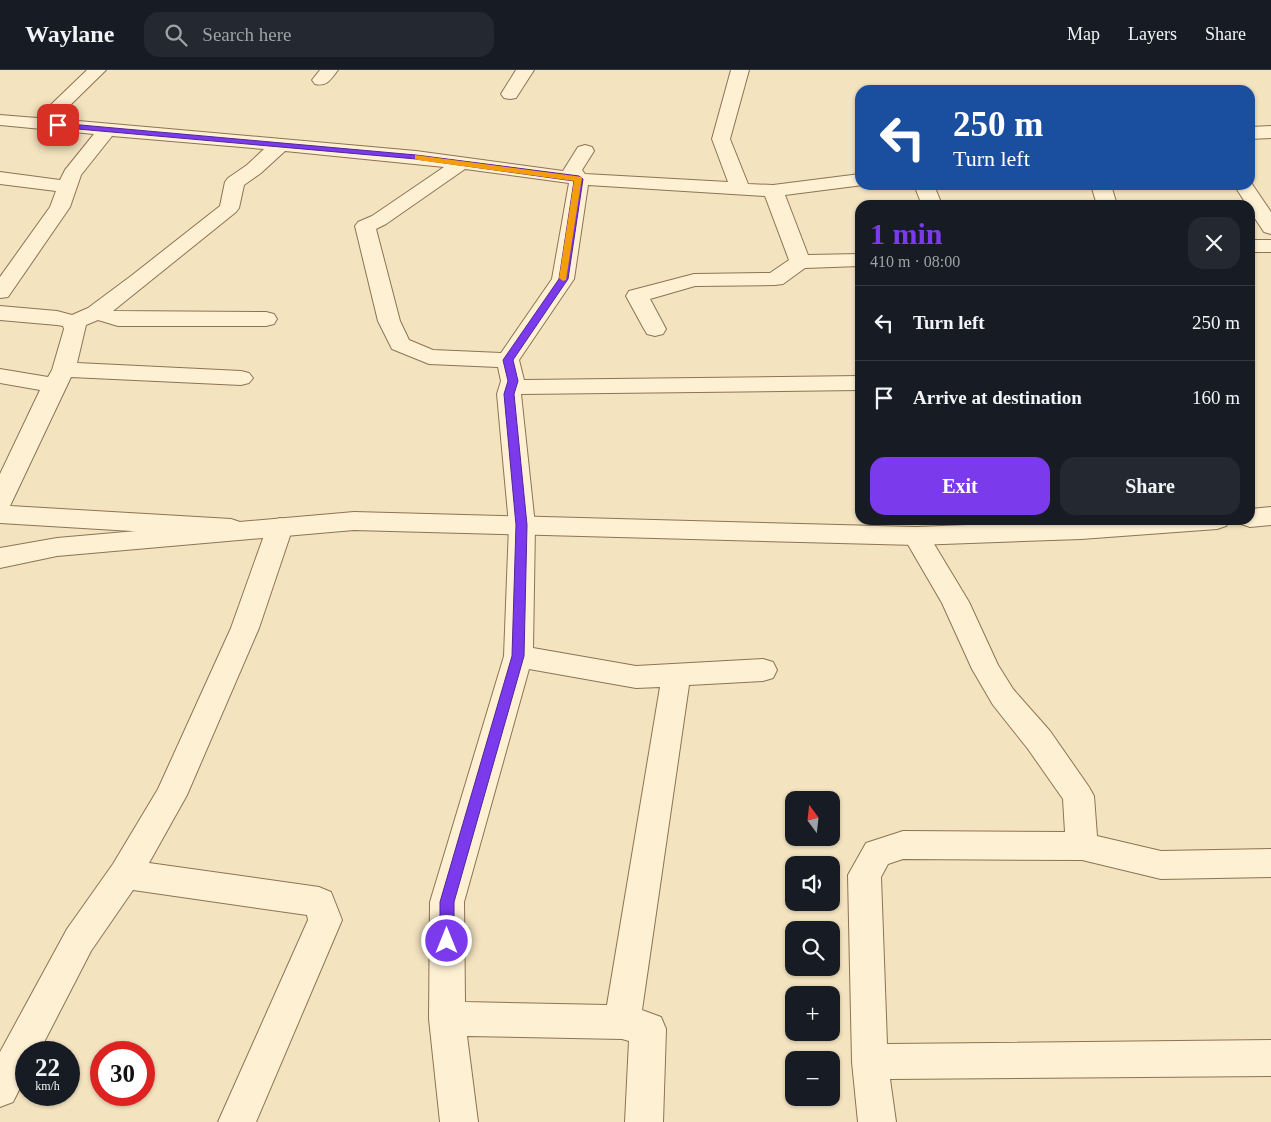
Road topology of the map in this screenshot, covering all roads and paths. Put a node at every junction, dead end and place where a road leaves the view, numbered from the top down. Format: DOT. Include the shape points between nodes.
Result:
graph roads {
  1 [pos="97,70"];
  2 [pos="525,70"];
  3 [pos="740,70"];
  4 [pos="510,94"];
  5 [pos="0,120"];
  6 [pos="41,124"];
  7 [pos="107,130"];
  8 [pos="1271,132"];
  9 [pos="1255,133"];
  10 [pos="280,145"];
  11 [pos="585,151"];
  12 [pos="462,163"];
  13 [pos="0,178"];
  14 [pos="579,179"];
  15 [pos="855,181"];
  16 [pos="67,187"];
  17 [pos="740,189"];
  18 [pos="773,191"];
  19 [pos="1255,203"];
  20 [pos="1271,228"];
  21 [pos="1255,246"];
  22 [pos="1271,246"];
  23 [pos="855,260"];
  24 [pos="800,262"];
  25 [pos="0,292"];
  26 [pos="0,312"];
  27 [pos="96,313"];
  28 [pos="266,319"];
  29 [pos="74,322"];
  30 [pos="655,329"];
  31 [pos="508,360"];
  32 [pos="0,376"];
  33 [pos="59,378"];
  34 [pos="241,378"];
  35 [pos="855,383"];
  36 [pos="511,387"];
  37 [pos="0,501"];
  38 [pos="0,514"];
  39 [pos="1271,516"];
  40 [pos="1255,518"];
  41 [pos="522,525"];
  42 [pos="1081,525"];
  43 [pos="266,528"];
  44 [pos="916,536"];
  45 [pos="0,558"];
  46 [pos="518,656"];
  47 [pos="763,670"];
  48 [pos="676,675"];
  49 [pos="1082,846"];
  50 [pos="1271,863"];
  51 [pos="125,874"];
  52 [pos="447,1020"];
  53 [pos="622,1022"];
  54 [pos="1271,1058"];
  55 [pos="870,1062"];
  56 [pos="0,1090"];
  57 [pos="237,1122"];
  58 [pos="459,1122"];
  59 [pos="644,1122"];
  60 [pos="877,1122"];
  1 -- 6 [label="street"];
  2 -- 4 [label="street"];
  3 -- 17 [label="street" via="721,139"];
  5 -- 6 [label="street"];
  6 -- 7 [label="street"];
  7 -- 10 [label="street"];
  7 -- 16 [label="street" via="72,174"];
  8 -- 9 [label="street"];
  10 -- 12 [label="street"];
  10 -- 27 [label="street" via="236,182 229,208"];
  11 -- 14 [label="street" via="572,170"];
  12 -- 14 [label="street"];
  12 -- 31 [label="street" via="379,220 365,226 389,321 400,344 429,357"];
  13 -- 16 [label="street"];
  14 -- 17 [label="street"];
  14 -- 31 [label="street" via="563,279"];
  15 -- 18 [label="street"];
  16 -- 25 [label="street" via="60,207"];
  17 -- 18 [label="street"];
  18 -- 24 [label="street"];
  19 -- 20 [label="street"];
  21 -- 22 [label="street"];
  23 -- 24 [label="street"];
  24 -- 30 [label="street" via="776,279 694,280 636,296"];
  26 -- 29 [label="street"];
  27 -- 28 [label="street" via="118,319"];
  27 -- 29 [label="street"];
  29 -- 33 [label="street" via="75,328"];
  31 -- 36 [label="street" via="513,381"];
  32 -- 33 [label="street"];
  33 -- 34 [label="street"];
  33 -- 37 [label="street"];
  35 -- 36 [label="street"];
  36 -- 41 [label="street" via="509,394"];
  38 -- 43 [label="street"];
  39 -- 40 [label="street"];
  41 -- 43 [label="street" via="354,521"];
  41 -- 44 [label="street"];
  41 -- 46 [label="street"];
  42 -- 44 [label="street"];
  43 -- 45 [label="street" via="57,546"];
  43 -- 51 [label="street" via="245,628 171,795"];
  44 -- 49 [label="street" via="955,602 986,669 1003,697 1039,740 1078,796"];
  46 -- 48 [label="street" via="636,677"];
  46 -- 52 [label="street" via="447,902"];
  47 -- 48 [label="street"];
  48 -- 53 [label="street"];
  49 -- 50 [label="street" via="1161,865"];
  49 -- 55 [label="street" via="903,845 877,853 864,876"];
  51 -- 56 [label="street" via="79,940"];
  51 -- 57 [label="street" via="319,902 325,920"];
  52 -- 53 [label="street"];
  52 -- 58 [label="street"];
  53 -- 59 [label="street" via="648,1029"];
  54 -- 55 [label="street"];
  55 -- 60 [label="street"];
}
